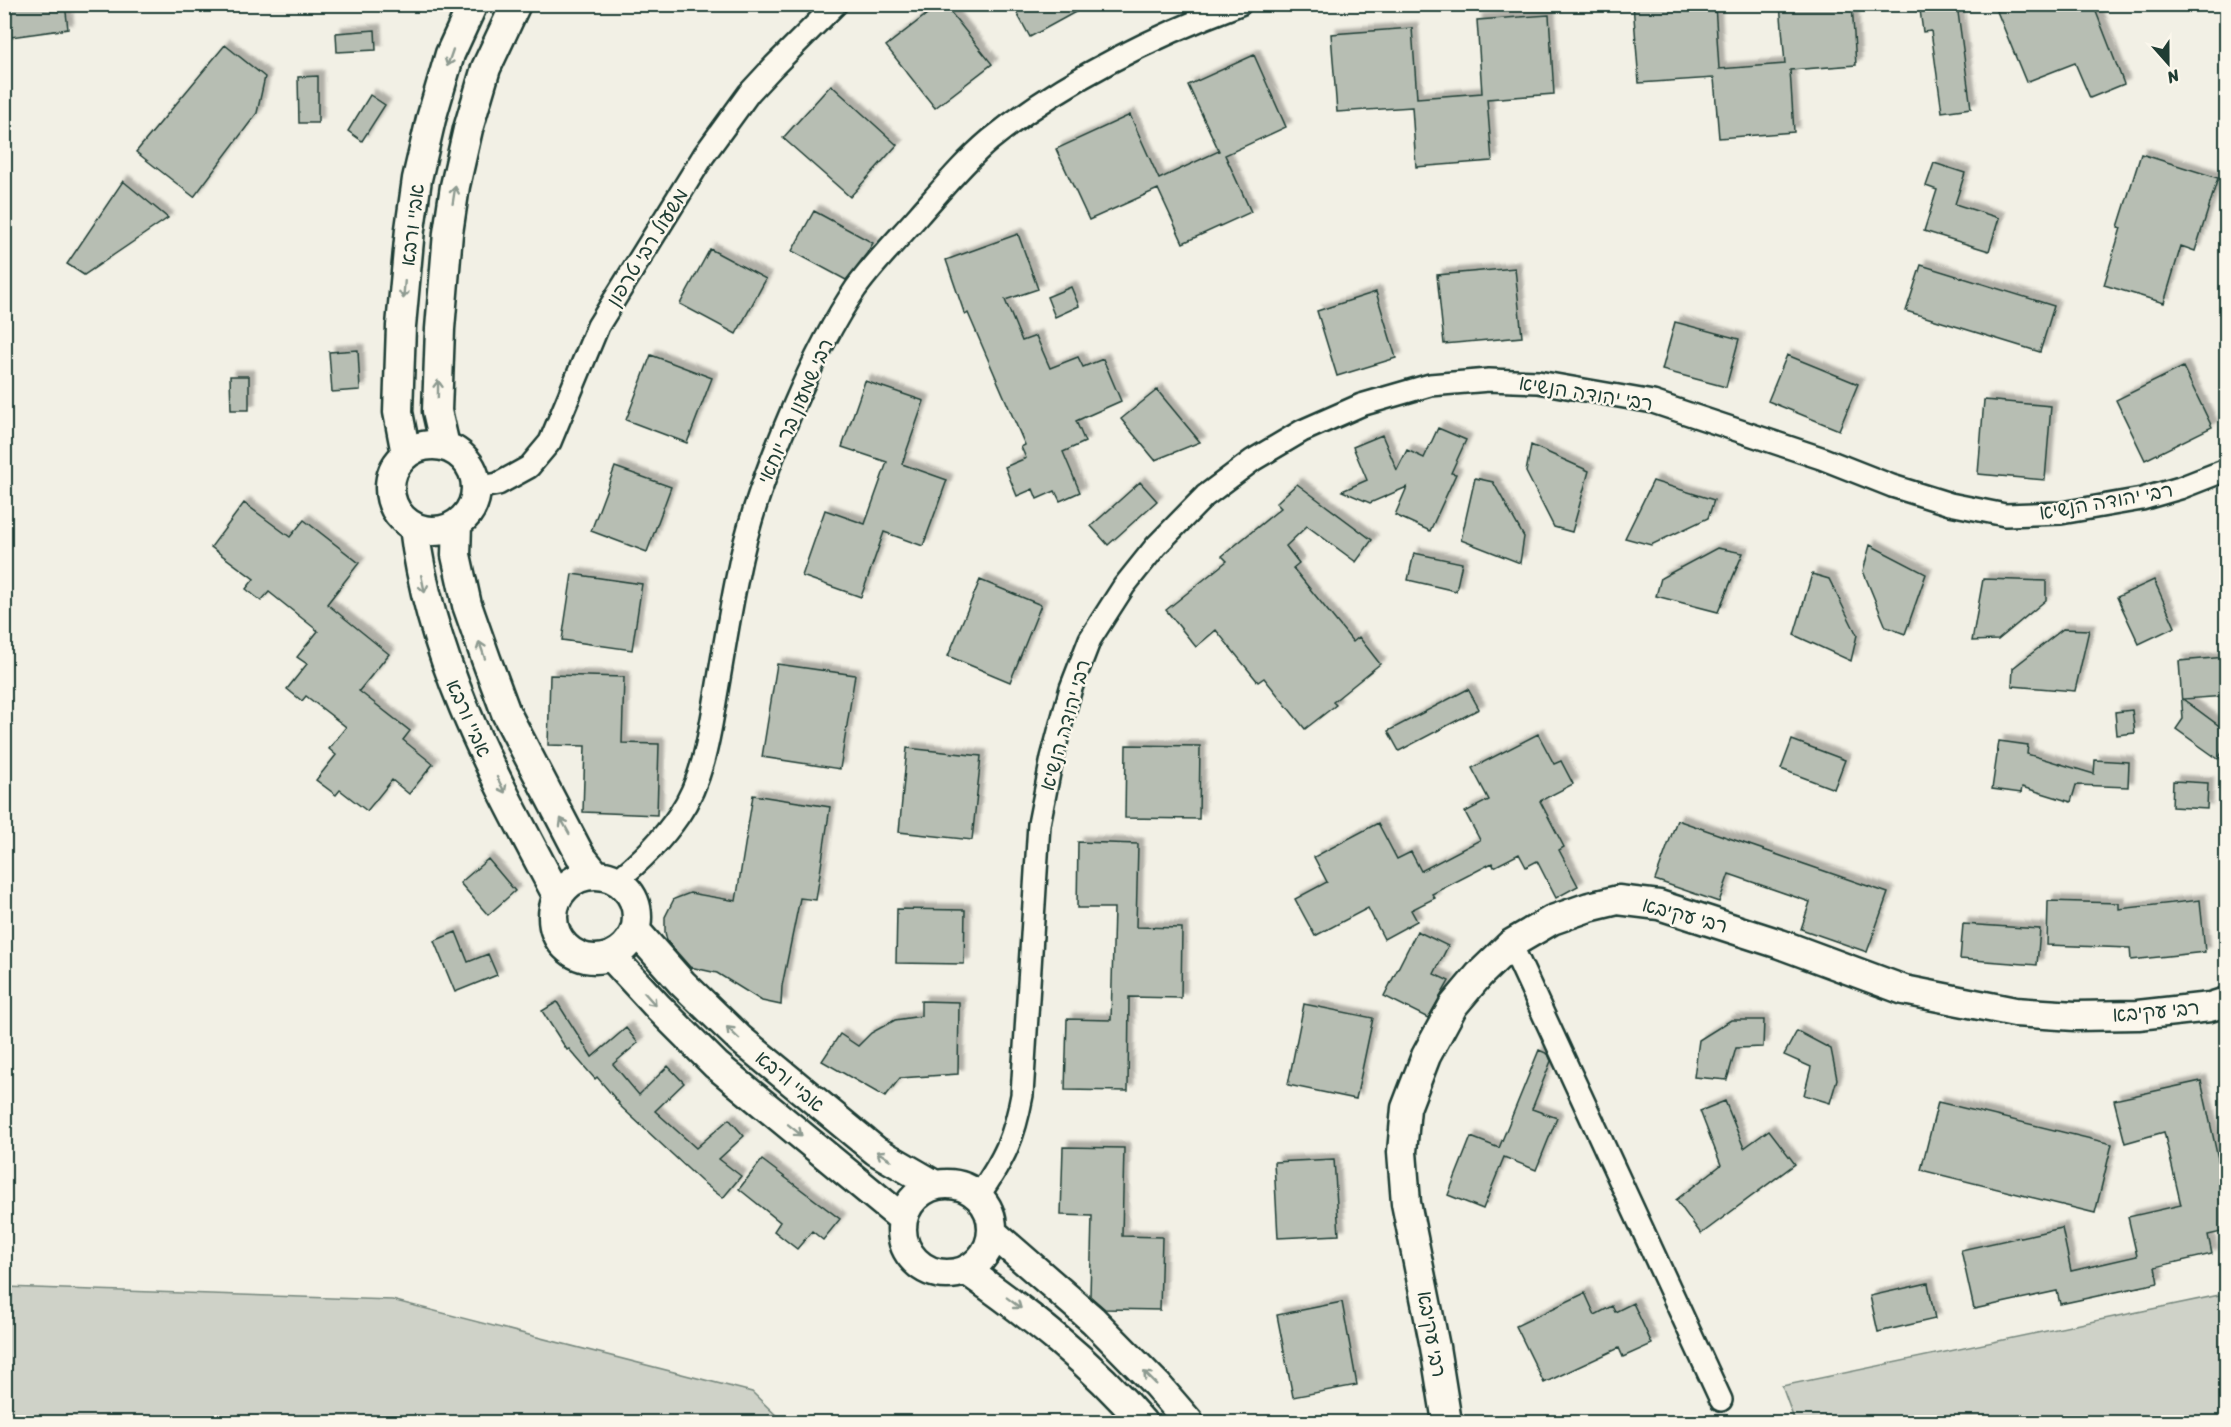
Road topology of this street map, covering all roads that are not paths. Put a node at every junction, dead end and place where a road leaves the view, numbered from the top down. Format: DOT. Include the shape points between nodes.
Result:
graph roads {
  1 [pos="473,4"];
  2 [pos="516,4"];
  3 [pos="836,4"];
  4 [pos="1240,4"];
  5 [pos="446,446"];
  6 [pos="406,454"];
  7 [pos="2226,470"];
  8 [pos="477,488"];
  9 [pos="457,524"];
  10 [pos="414,527"];
  11 [pos="606,878"];
  12 [pos="558,897"];
  13 [pos="636,930"];
  14 [pos="1511,944"];
  15 [pos="611,956"];
  16 [pos="2226,1002"];
  17 [pos="936,1185"];
  18 [pos="979,1195"];
  19 [pos="903,1219"];
  20 [pos="993,1233"];
  21 [pos="966,1270"];
  22 [pos="1721,1400"];
  23 [pos="1142,1422"];
  24 [pos="1189,1422"];
  25 [pos="1447,1422"];
  1 -- 6 [label="street, אביי ורבא, one-way" via="450,54 431,119 410,229 398,412"];
  5 -- 2 [label="street, אביי ורבא, one-way" via="437,411 439,351 455,186 486,68"];
  3 -- 8 [label="street, משעול רבי טרפון" via="749,93 704,156 597,326 549,442 529,467 498,484"];
  4 -- 11 [label="street, רבי שמעון בר יוחאי" via="1111,61 989,141 857,287 809,370 755,505 737,576 703,765 681,812 667,831 637,865"];
  5 -- 6 [label="street" via="432,444"];
  5 -- 8 [label="street" via="468,462"];
  6 -- 10 [label="street" via="394,471 390,492 402,519"];
  7 -- 18 [label="street, רבי יהודה הנשיא" via="2142,499 2061,513 2005,515 1950,504 1653,402 1538,382 1489,380 1430,385 1361,405 1302,431 1205,496 1156,546 1090,639 1052,758 1039,824 1017,1126 1003,1159"];
  8 -- 9 [label="street" via="471,508"];
  9 -- 10 [label="street" via="443,530"];
  11 -- 9 [label="street, אביי ורבא, one-way" via="580,855 506,713 467,605 456,555"];
  10 -- 12 [label="street, אביי ורבא, one-way" via="430,615 467,719"];
  11 -- 12 [label="street" via="589,875 573,880"];
  11 -- 13 [label="street" via="628,889 638,916"];
  12 -- 15 [label="street" via="553,923 566,948 578,956 597,960"];
  13 -- 15 [label="street" via="621,951"];
  17 -- 13 [label="street, אביי ורבא, one-way" via="876,1151 740,1039 682,983"];
  14 -- 16 [label="street, רבי עקיבא" via="1552,920 1618,900 1659,905 1904,990 2015,1012 2138,1015"];
  14 -- 22 [label="street"];
  14 -- 25 [label="street, רבי עקיבא" via="1453,1006 1426,1056 1406,1108 1402,1152 1406,1203"];
  15 -- 19 [label="street, אביי ורבא, one-way" via="716,1065"];
  17 -- 18 [label="street" via="961,1185"];
  17 -- 19 [label="street" via="911,1201"];
  18 -- 20 [label="street" via="988,1208"];
  19 -- 21 [label="street" via="904,1245 916,1263 937,1273 957,1274"];
  20 -- 21 [label="street" via="986,1254"];
  24 -- 20 [label="street, one-way" via="1093,1320"];
  21 -- 23 [label="street, one-way" via="1069,1347"];
}
